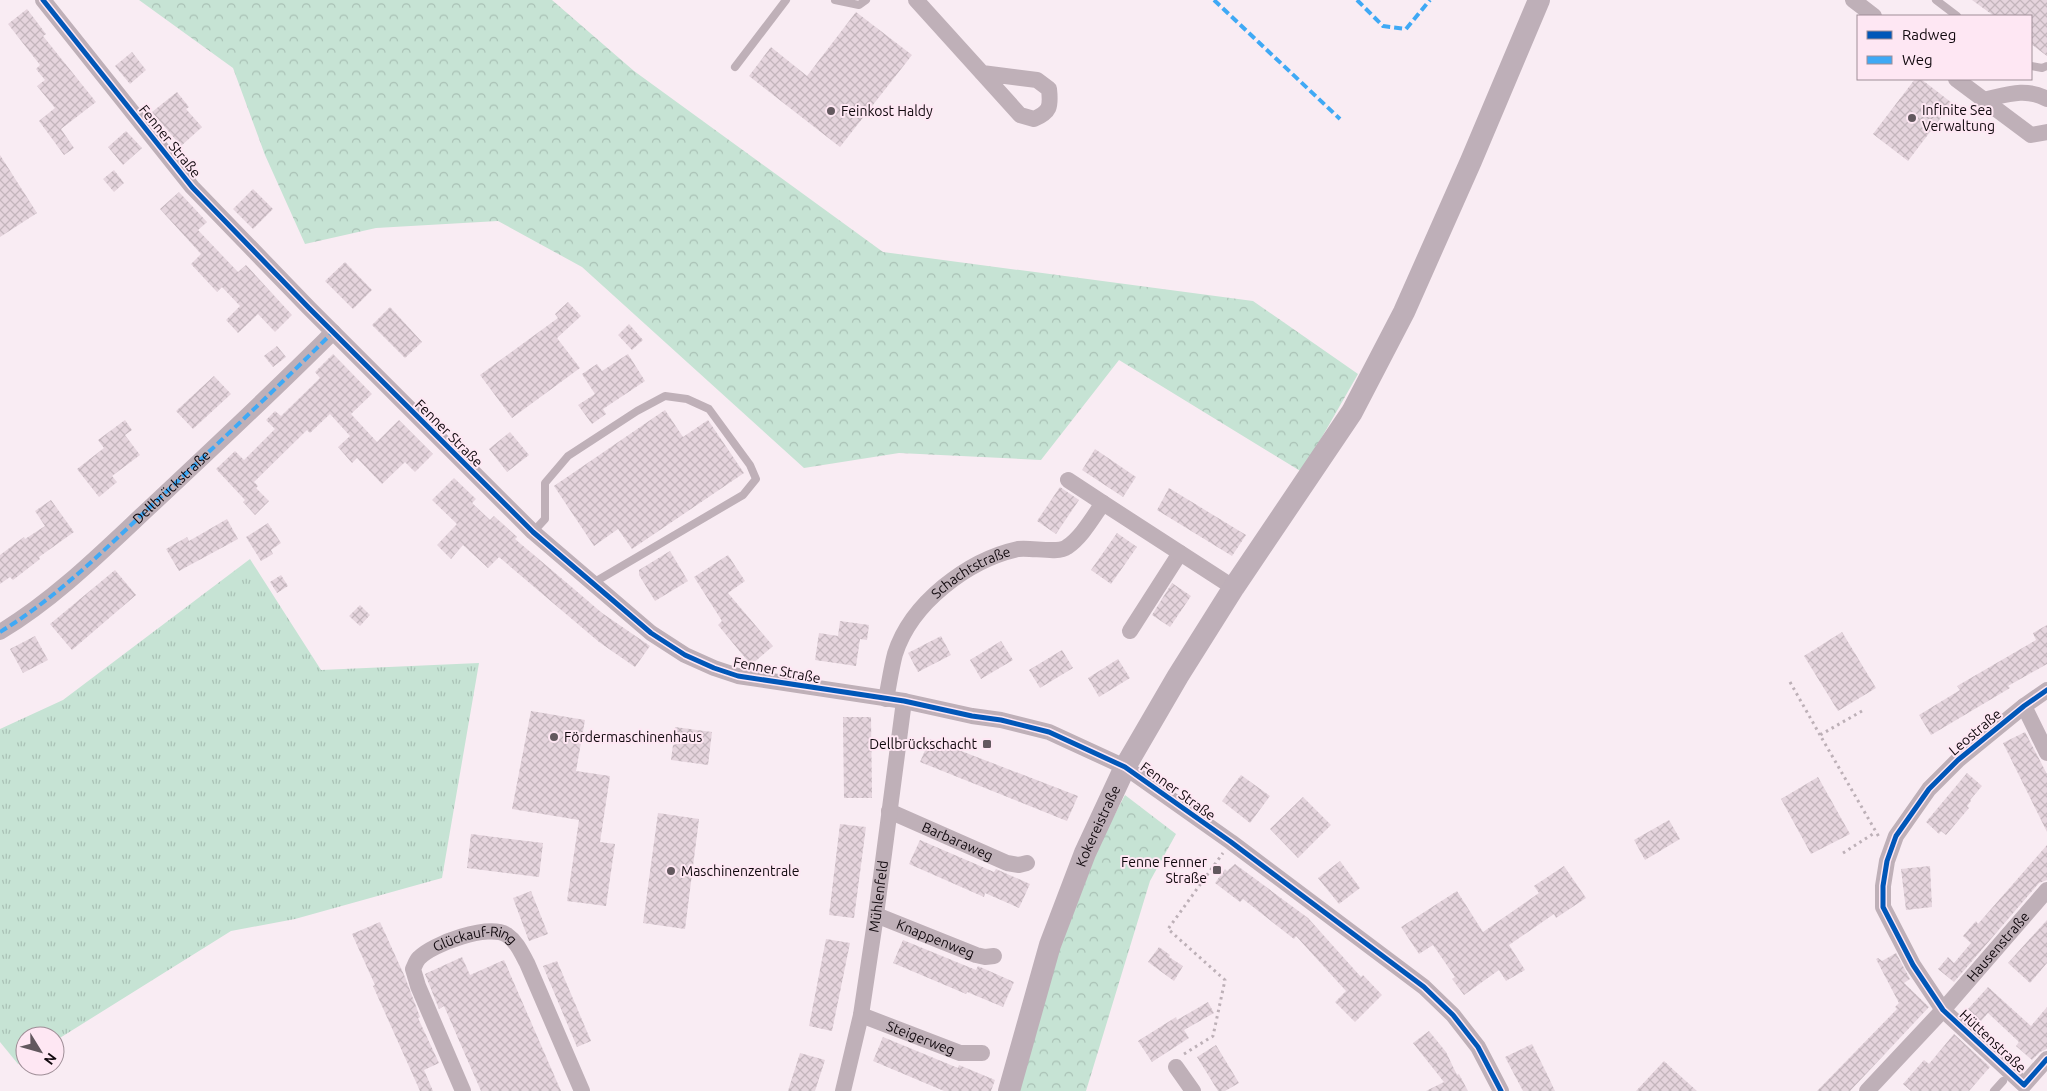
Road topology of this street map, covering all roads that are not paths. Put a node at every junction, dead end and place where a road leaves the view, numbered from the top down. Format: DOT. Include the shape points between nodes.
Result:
graph roads {
  1 [pos="43,0"];
  2 [pos="786,0"];
  3 [pos="835,0"];
  4 [pos="866,0"];
  5 [pos="916,0"];
  6 [pos="1539,0"];
  7 [pos="1853,0"];
  8 [pos="1936,0"];
  9 [pos="1873,15"];
  10 [pos="1956,15"];
  11 [pos="2032,66"];
  12 [pos="2047,66"];
  13 [pos="735,67"];
  14 [pos="982,73"];
  15 [pos="1957,80"];
  16 [pos="2047,99"];
  17 [pos="1984,100"];
  18 [pos="2047,132"];
  19 [pos="333,332"];
  20 [pos="1068,480"];
  21 [pos="1103,503"];
  22 [pos="533,532"];
  23 [pos="1180,553"];
  24 [pos="1225,582"];
  25 [pos="593,583"];
  26 [pos="1130,630"];
  27 [pos="0,632"];
  28 [pos="2047,690"];
  29 [pos="886,699"];
  30 [pos="904,701"];
  31 [pos="2024,706"];
  32 [pos="2047,753"];
  33 [pos="1125,767"];
  34 [pos="889,811"];
  35 [pos="1027,863"];
  36 [pos="2047,890"];
  37 [pos="876,915"];
  38 [pos="994,956"];
  39 [pos="1943,1010"];
  40 [pos="861,1015"];
  41 [pos="982,1053"];
  42 [pos="2047,1059"];
  43 [pos="1176,1067"];
  44 [pos="2003,1081"];
  45 [pos="1870,1090"];
  46 [pos="463,1091"];
  47 [pos="582,1091"];
  48 [pos="843,1091"];
  49 [pos="1009,1091"];
  50 [pos="1193,1091"];
  51 [pos="1501,1091"];
  52 [pos="1994,1091"];
  1 -- 19 [label="street, Fenner Straße" via="192,187"];
  2 -- 13 [label="lane"];
  3 -- 4 [label="lane" via="858,5"];
  5 -- 14 [label="street"];
  6 -- 33 [label="main road, Kokereistraße" via="1404,312 1352,412 1178,676"];
  7 -- 9 [label="street"];
  8 -- 10 [label="lane"];
  11 -- 12 [label="lane"];
  15 -- 17 [label="street"];
  16 -- 17 [label="street" via="2036,93 2022,92"];
  17 -- 18 [label="street" via="2031,135"];
  19 -- 22 [label="street, Fenner Straße"];
  19 -- 27 [label="street, Dellbrückstraße" via="87,565 46,601"];
  20 -- 21 [label="street"];
  21 -- 23 [label="street"];
  21 -- 29 [label="street, Schachtstraße" via="1066,548 1027,548 999,554 963,572 929,600 907,630 895,654"];
  22 -- 25 [label="street, Fenner Straße"];
  22 -- 25 [label="lane" via="545,518 545,483 568,456 665,396 687,399 709,409 750,465 756,479 743,495"];
  23 -- 24 [label="street"];
  23 -- 26 [label="street"];
  25 -- 29 [label="street, Fenner Straße" via="651,632 685,655 714,668 768,682"];
  28 -- 31 [label="street, Leostraße"];
  29 -- 30 [label="street, Fenner Straße"];
  30 -- 33 [label="street, Fenner Straße" via="1049,732"];
  30 -- 34 [label="street, Mühlenfeld"];
  31 -- 32 [label="street"];
  31 -- 39 [label="street, Leostraße" via="1958,760 1929,789 1896,836 1889,855 1883,907 1913,965"];
  33 -- 49 [label="main road, Kokereistraße" via="1085,853 1050,945"];
  33 -- 51 [label="street, Fenner Straße" via="1424,986 1478,1047"];
  34 -- 35 [label="street, Barbaraweg" via="1007,863"];
  34 -- 37 [label="street, Mühlenfeld"];
  36 -- 39 [label="street, Hausenstraße"];
  37 -- 38 [label="street, Knappenweg" via="976,955"];
  37 -- 40 [label="street, Mühlenfeld"];
  39 -- 42 [label="street, Hüttenstraße" via="2024,1085"];
  39 -- 45 [label="street, Hausenstraße"];
  40 -- 41 [label="street, Steigerweg" via="960,1053"];
  40 -- 48 [label="street, Mühlenfeld"];
  43 -- 50 [label="street"];
  44 -- 52 [label="lane"];
  46 -- 47 [label="street, Glückauf-Ring" via="413,968 418,958 439,945 482,932 505,933 517,943"];
}
